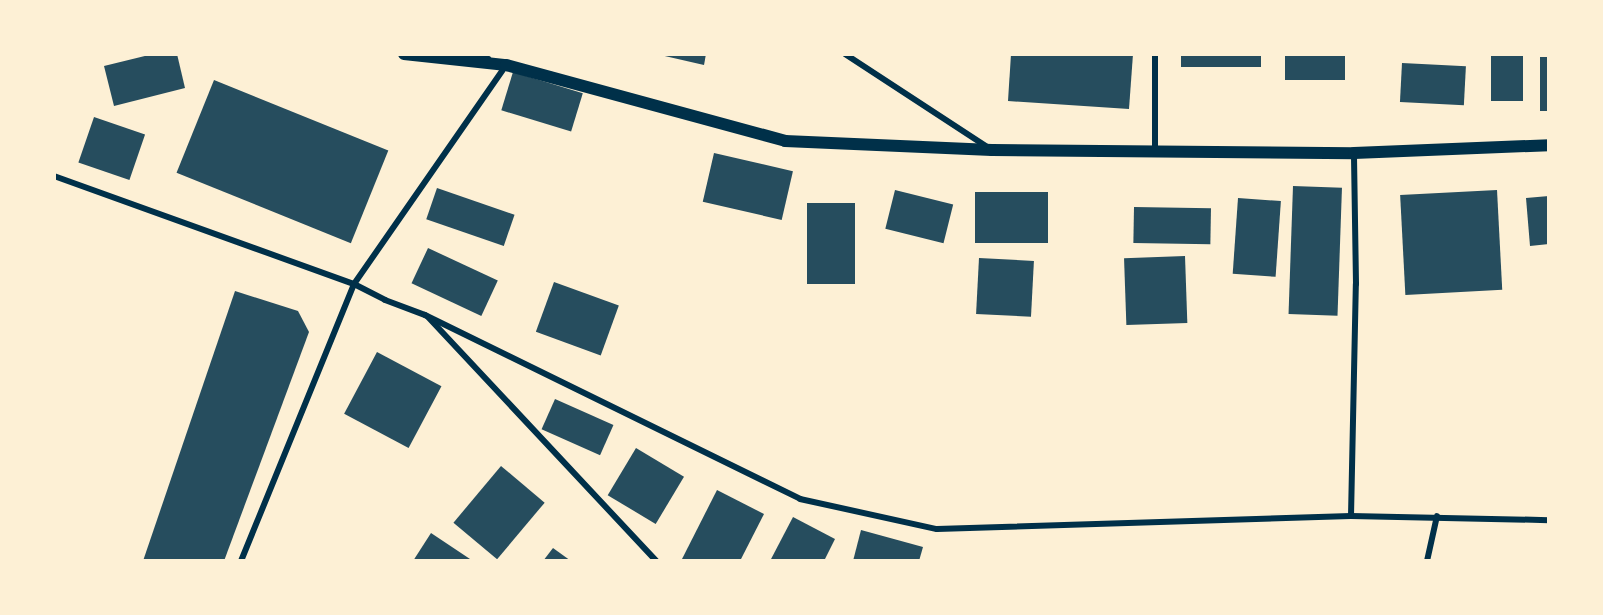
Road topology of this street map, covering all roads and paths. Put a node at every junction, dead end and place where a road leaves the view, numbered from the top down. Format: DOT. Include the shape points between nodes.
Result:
graph roads {
  1 [pos="404,54"];
  2 [pos="473,54"];
  3 [pos="845,54"];
  4 [pos="1155,54"];
  5 [pos="506,65"];
  6 [pos="1549,146"];
  7 [pos="992,150"];
  8 [pos="1155,151"];
  9 [pos="1354,153"];
  10 [pos="54,177"];
  11 [pos="354,284"];
  12 [pos="425,315"];
  13 [pos="1351,516"];
  14 [pos="1437,516"];
  15 [pos="1549,520"];
  16 [pos="241,561"];
  17 [pos="656,561"];
  18 [pos="1426,561"];
  1 -- 5 [label="main road"];
  2 -- 5 [label="street"];
  3 -- 7 [label="street"];
  4 -- 8 [label="street"];
  5 -- 7 [label="main road" via="785,141"];
  5 -- 11 [label="street"];
  6 -- 9 [label="main road"];
  7 -- 8 [label="main road"];
  8 -- 9 [label="main road"];
  9 -- 13 [label="street" via="1356,284"];
  10 -- 11 [label="street"];
  11 -- 12 [label="street"];
  11 -- 16 [label="street"];
  12 -- 13 [label="street" via="800,499 937,529"];
  12 -- 17 [label="street"];
  13 -- 14 [label="street"];
  14 -- 15 [label="street"];
  14 -- 18 [label="street"];
}
